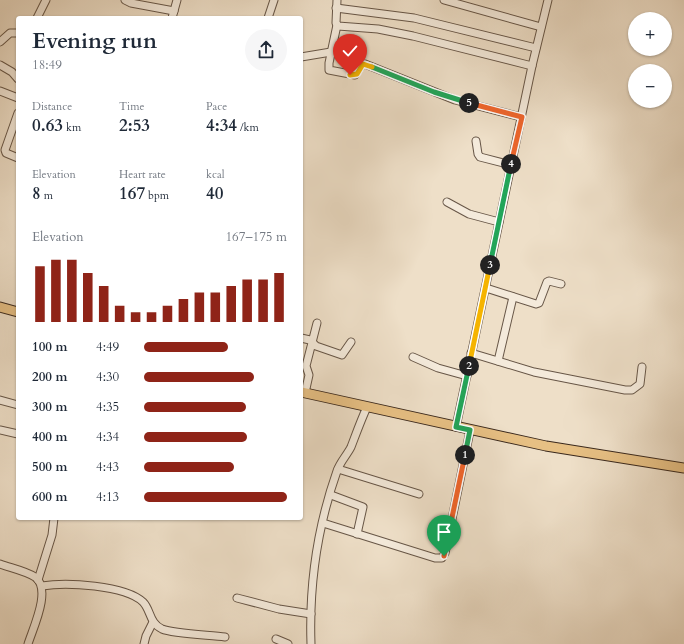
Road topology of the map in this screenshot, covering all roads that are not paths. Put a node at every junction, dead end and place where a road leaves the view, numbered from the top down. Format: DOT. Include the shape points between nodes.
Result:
graph roads {
  1 [pos="46,0"];
  2 [pos="125,0"];
  3 [pos="177,0"];
  4 [pos="274,0"];
  5 [pos="337,0"];
  6 [pos="444,0"];
  7 [pos="548,0"];
  8 [pos="336,8"];
  9 [pos="173,15"];
  10 [pos="38,16"];
  11 [pos="269,16"];
  12 [pos="336,25"];
  13 [pos="541,27"];
  14 [pos="16,34"];
  15 [pos="0,42"];
  16 [pos="536,48"];
  17 [pos="331,52"];
  18 [pos="303,57"];
  19 [pos="0,66"];
  20 [pos="532,66"];
  21 [pos="16,77"];
  22 [pos="0,92"];
  23 [pos="16,97"];
  24 [pos="522,117"];
  25 [pos="16,119"];
  26 [pos="476,141"];
  27 [pos="16,157"];
  28 [pos="511,165"];
  29 [pos="447,202"];
  30 [pos="499,222"];
  31 [pos="561,284"];
  32 [pos="486,288"];
  33 [pos="513,297"];
  34 [pos="0,307"];
  35 [pos="16,311"];
  36 [pos="317,323"];
  37 [pos="303,338"];
  38 [pos="312,342"];
  39 [pos="351,342"];
  40 [pos="472,353"];
  41 [pos="413,357"];
  42 [pos="498,361"];
  43 [pos="642,367"];
  44 [pos="467,376"];
  45 [pos="303,393"];
  46 [pos="0,400"];
  47 [pos="16,404"];
  48 [pos="367,407"];
  49 [pos="456,427"];
  50 [pos="0,430"];
  51 [pos="470,430"];
  52 [pos="16,434"];
  53 [pos="684,468"];
  54 [pos="338,470"];
  55 [pos="419,494"];
  56 [pos="331,495"];
  57 [pos="54,520"];
  58 [pos="323,523"];
  59 [pos="357,534"];
  60 [pos="0,564"];
  61 [pos="38,580"];
  62 [pos="42,586"];
  63 [pos="237,598"];
  64 [pos="311,614"];
  65 [pos="153,622"];
  66 [pos="225,637"];
  67 [pos="276,639"];
  68 [pos="28,644"];
  69 [pos="144,644"];
  70 [pos="288,644"];
  71 [pos="311,644"];
  1 -- 10 [label="street"];
  2 -- 9 [label="street"];
  3 -- 9 [label="street"];
  4 -- 11 [label="street"];
  5 -- 8 [label="street"];
  6 -- 13 [label="street"];
  7 -- 13 [label="street"];
  8 -- 12 [label="street"];
  8 -- 16 [label="street" via="414,18"];
  12 -- 17 [label="street"];
  12 -- 20 [label="street" via="413,36"];
  13 -- 16 [label="street"];
  14 -- 15 [label="street" via="7,36"];
  16 -- 20 [label="street"];
  17 -- 18 [label="street"];
  17 -- 24 [label="street" via="328,68 332,71 355,75 365,64 455,100"];
  19 -- 21 [label="street"];
  20 -- 24 [label="street"];
  22 -- 23 [label="street"];
  24 -- 28 [label="street"];
  25 -- 27 [label="street" via="5,150"];
  26 -- 28 [label="street" via="480,157"];
  28 -- 30 [label="street"];
  29 -- 30 [label="street" via="469,214"];
  30 -- 32 [label="street"];
  31 -- 33 [label="street" via="547,282 538,304"];
  32 -- 33 [label="street"];
  32 -- 40 [label="street"];
  33 -- 42 [label="street"];
  34 -- 35 [label="main road"];
  36 -- 38 [label="street"];
  37 -- 38 [label="street"];
  38 -- 39 [label="street" via="342,356"];
  38 -- 45 [label="street" via="306,366 309,375"];
  40 -- 42 [label="street"];
  40 -- 44 [label="street"];
  41 -- 44 [label="street" via="438,368"];
  42 -- 43 [label="street" via="534,372 632,390 640,384"];
  44 -- 49 [label="street"];
  45 -- 48 [label="main road"];
  46 -- 47 [label="street"];
  48 -- 49 [label="main road"];
  48 -- 54 [label="street"];
  49 -- 51 [label="main road"];
  50 -- 52 [label="street"];
  51 -- 53 [label="main road" via="569,450"];
  51 -- 59 [label="street" via="442,558"];
  54 -- 55 [label="street"];
  54 -- 56 [label="street"];
  56 -- 58 [label="street"];
  56 -- 59 [label="street" via="364,507"];
  57 -- 61 [label="street" via="52,535"];
  58 -- 59 [label="street"];
  58 -- 64 [label="street" via="314,573"];
  60 -- 61 [label="street" via="30,574"];
  61 -- 62 [label="street"];
  62 -- 65 [label="street" via="82,585 127,594 144,603"];
  62 -- 68 [label="street" via="42,597"];
  63 -- 64 [label="street"];
  64 -- 71 [label="street"];
  65 -- 66 [label="street" via="163,629"];
  65 -- 69 [label="street"];
  67 -- 70 [label="street"];
}
